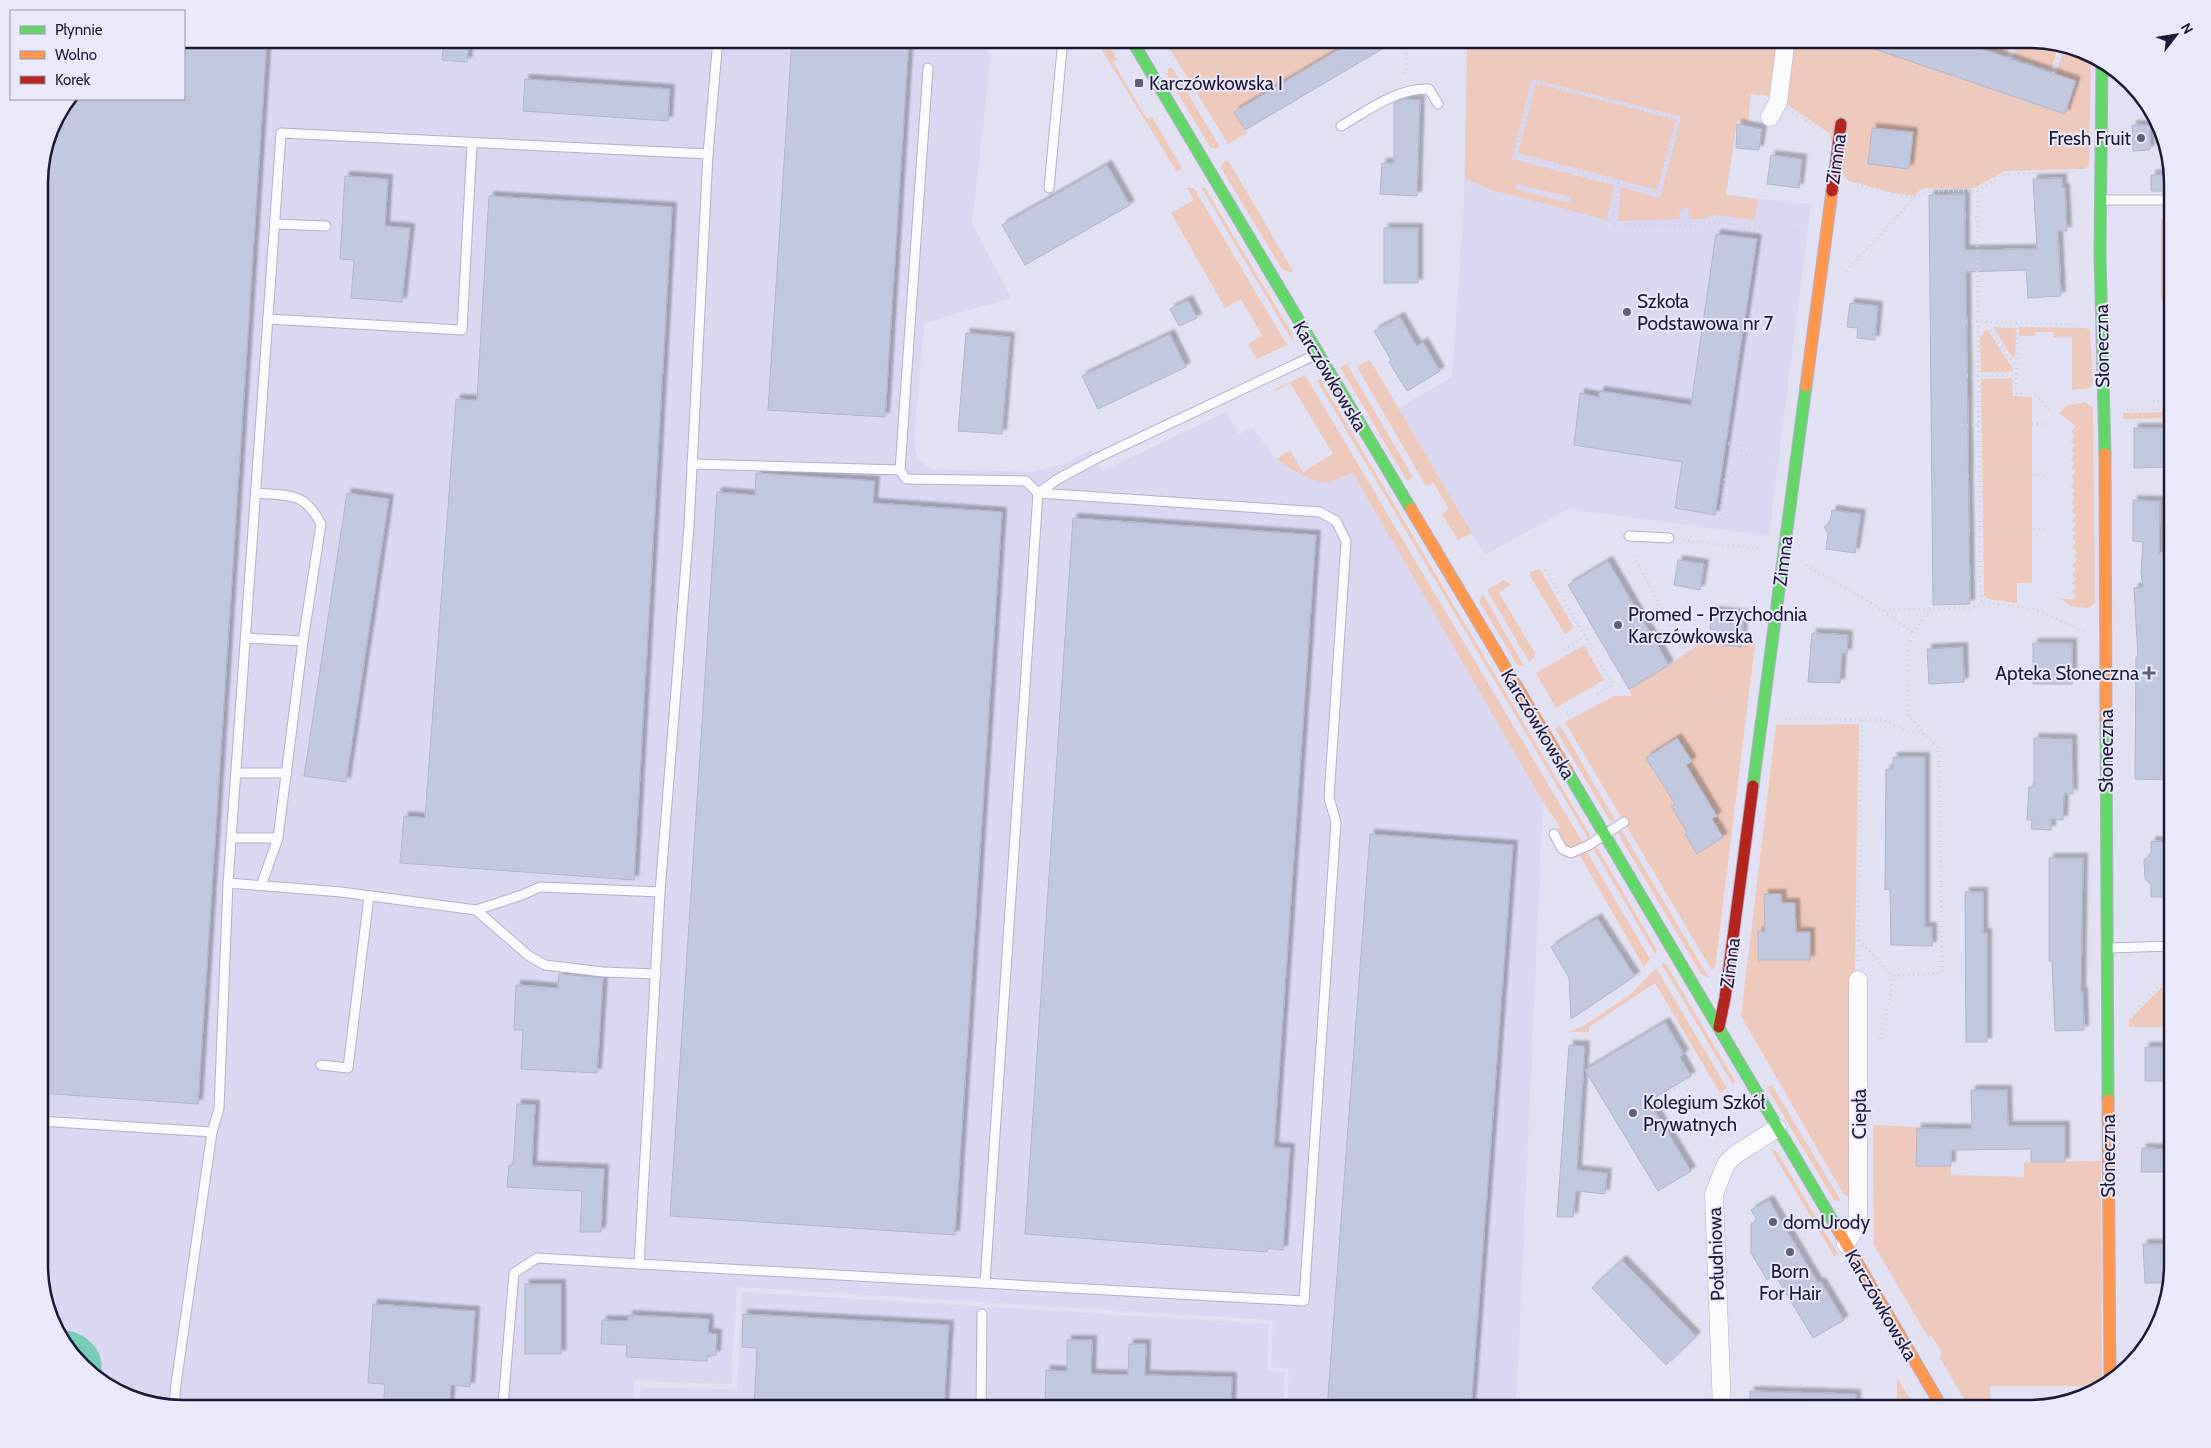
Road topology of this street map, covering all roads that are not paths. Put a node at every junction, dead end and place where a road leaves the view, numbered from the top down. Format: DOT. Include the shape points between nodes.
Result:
graph roads {
  1 [pos="717,48"];
  2 [pos="1063,48"];
  3 [pos="1136,48"];
  4 [pos="1784,48"];
  5 [pos="928,68"];
  6 [pos="2102,69"];
  7 [pos="1438,104"];
  8 [pos="1774,110"];
  9 [pos="1841,124"];
  10 [pos="1341,126"];
  11 [pos="472,144"];
  12 [pos="708,154"];
  13 [pos="1049,188"];
  14 [pos="2100,200"];
  15 [pos="2164,200"];
  16 [pos="275,224"];
  17 [pos="326,226"];
  18 [pos="268,319"];
  19 [pos="1317,354"];
  20 [pos="692,464"];
  21 [pos="900,470"];
  22 [pos="256,493"];
  23 [pos="1038,493"];
  24 [pos="1629,536"];
  25 [pos="1669,538"];
  26 [pos="246,638"];
  27 [pos="304,642"];
  28 [pos="236,773"];
  29 [pos="288,773"];
  30 [pos="1624,822"];
  31 [pos="1554,834"];
  32 [pos="1604,834"];
  33 [pos="232,838"];
  34 [pos="278,838"];
  35 [pos="228,883"];
  36 [pos="261,886"];
  37 [pos="660,892"];
  38 [pos="369,896"];
  39 [pos="476,910"];
  40 [pos="2164,946"];
  41 [pos="2107,948"];
  42 [pos="656,974"];
  43 [pos="1858,980"];
  44 [pos="1719,1027"];
  45 [pos="321,1065"];
  46 [pos="48,1122"];
  47 [pos="1777,1128"];
  48 [pos="212,1132"];
  49 [pos="1846,1244"];
  50 [pos="639,1264"];
  51 [pos="985,1283"];
  52 [pos="982,1314"];
  53 [pos="2110,1373"];
  54 [pos="175,1400"];
  55 [pos="503,1400"];
  56 [pos="981,1400"];
  57 [pos="1722,1400"];
  58 [pos="1937,1400"];
  1 -- 12 [label="lane"];
  2 -- 13 [label="lane"];
  3 -- 19 [label="street, Karczówkowska"];
  4 -- 8 [label="street"];
  5 -- 21 [label="lane"];
  6 -- 14 [label="street, Słoneczna" via="2098,143"];
  7 -- 10 [label="lane" via="1429,89 1414,89 1392,96"];
  9 -- 44 [label="street, Zimna"];
  11 -- 12 [label="lane"];
  11 -- 16 [label="lane" via="281,133"];
  11 -- 18 [label="lane" via="462,330"];
  12 -- 20 [label="lane"];
  14 -- 15 [label="lane"];
  14 -- 41 [label="street, Słoneczna"];
  16 -- 17 [label="lane"];
  16 -- 18 [label="lane"];
  18 -- 22 [label="lane"];
  19 -- 23 [label="lane" via="1097,458"];
  19 -- 32 [label="street, Karczówkowska"];
  20 -- 21 [label="lane"];
  20 -- 37 [label="lane"];
  21 -- 23 [label="lane" via="906,478 1026,481"];
  22 -- 26 [label="lane"];
  22 -- 27 [label="lane" via="297,497 312,507 321,524"];
  23 -- 51 [label="lane"];
  23 -- 51 [label="lane" via="1320,512 1336,522 1346,541 1329,798 1336,832 1304,1301"];
  24 -- 25 [label="lane"];
  26 -- 27 [label="lane"];
  26 -- 28 [label="lane"];
  27 -- 29 [label="lane"];
  28 -- 29 [label="lane"];
  28 -- 33 [label="lane"];
  29 -- 34 [label="lane"];
  30 -- 32 [label="lane"];
  31 -- 32 [label="lane" via="1562,849 1571,853"];
  32 -- 44 [label="street, Karczówkowska"];
  33 -- 34 [label="lane"];
  33 -- 35 [label="lane"];
  34 -- 36 [label="lane"];
  35 -- 36 [label="lane"];
  35 -- 48 [label="lane" via="219,1109"];
  36 -- 38 [label="lane"];
  37 -- 39 [label="lane" via="540,887"];
  37 -- 42 [label="lane"];
  38 -- 39 [label="lane"];
  38 -- 45 [label="lane" via="348,1068"];
  39 -- 42 [label="lane" via="529,956 545,965"];
  40 -- 41 [label="lane"];
  41 -- 53 [label="street, Słoneczna"];
  42 -- 50 [label="lane"];
  43 -- 49 [label="street, Ciepła" via="1858,1220"];
  44 -- 47 [label="street, Karczówkowska"];
  46 -- 48 [label="lane"];
  47 -- 49 [label="street, Karczówkowska"];
  47 -- 57 [label="street, Południowa" via="1726,1164 1714,1194"];
  48 -- 54 [label="lane"];
  49 -- 58 [label="street, Karczówkowska"];
  50 -- 51 [label="lane"];
  50 -- 55 [label="lane" via="537,1258 514,1273"];
  52 -- 56 [label="lane"];
}
